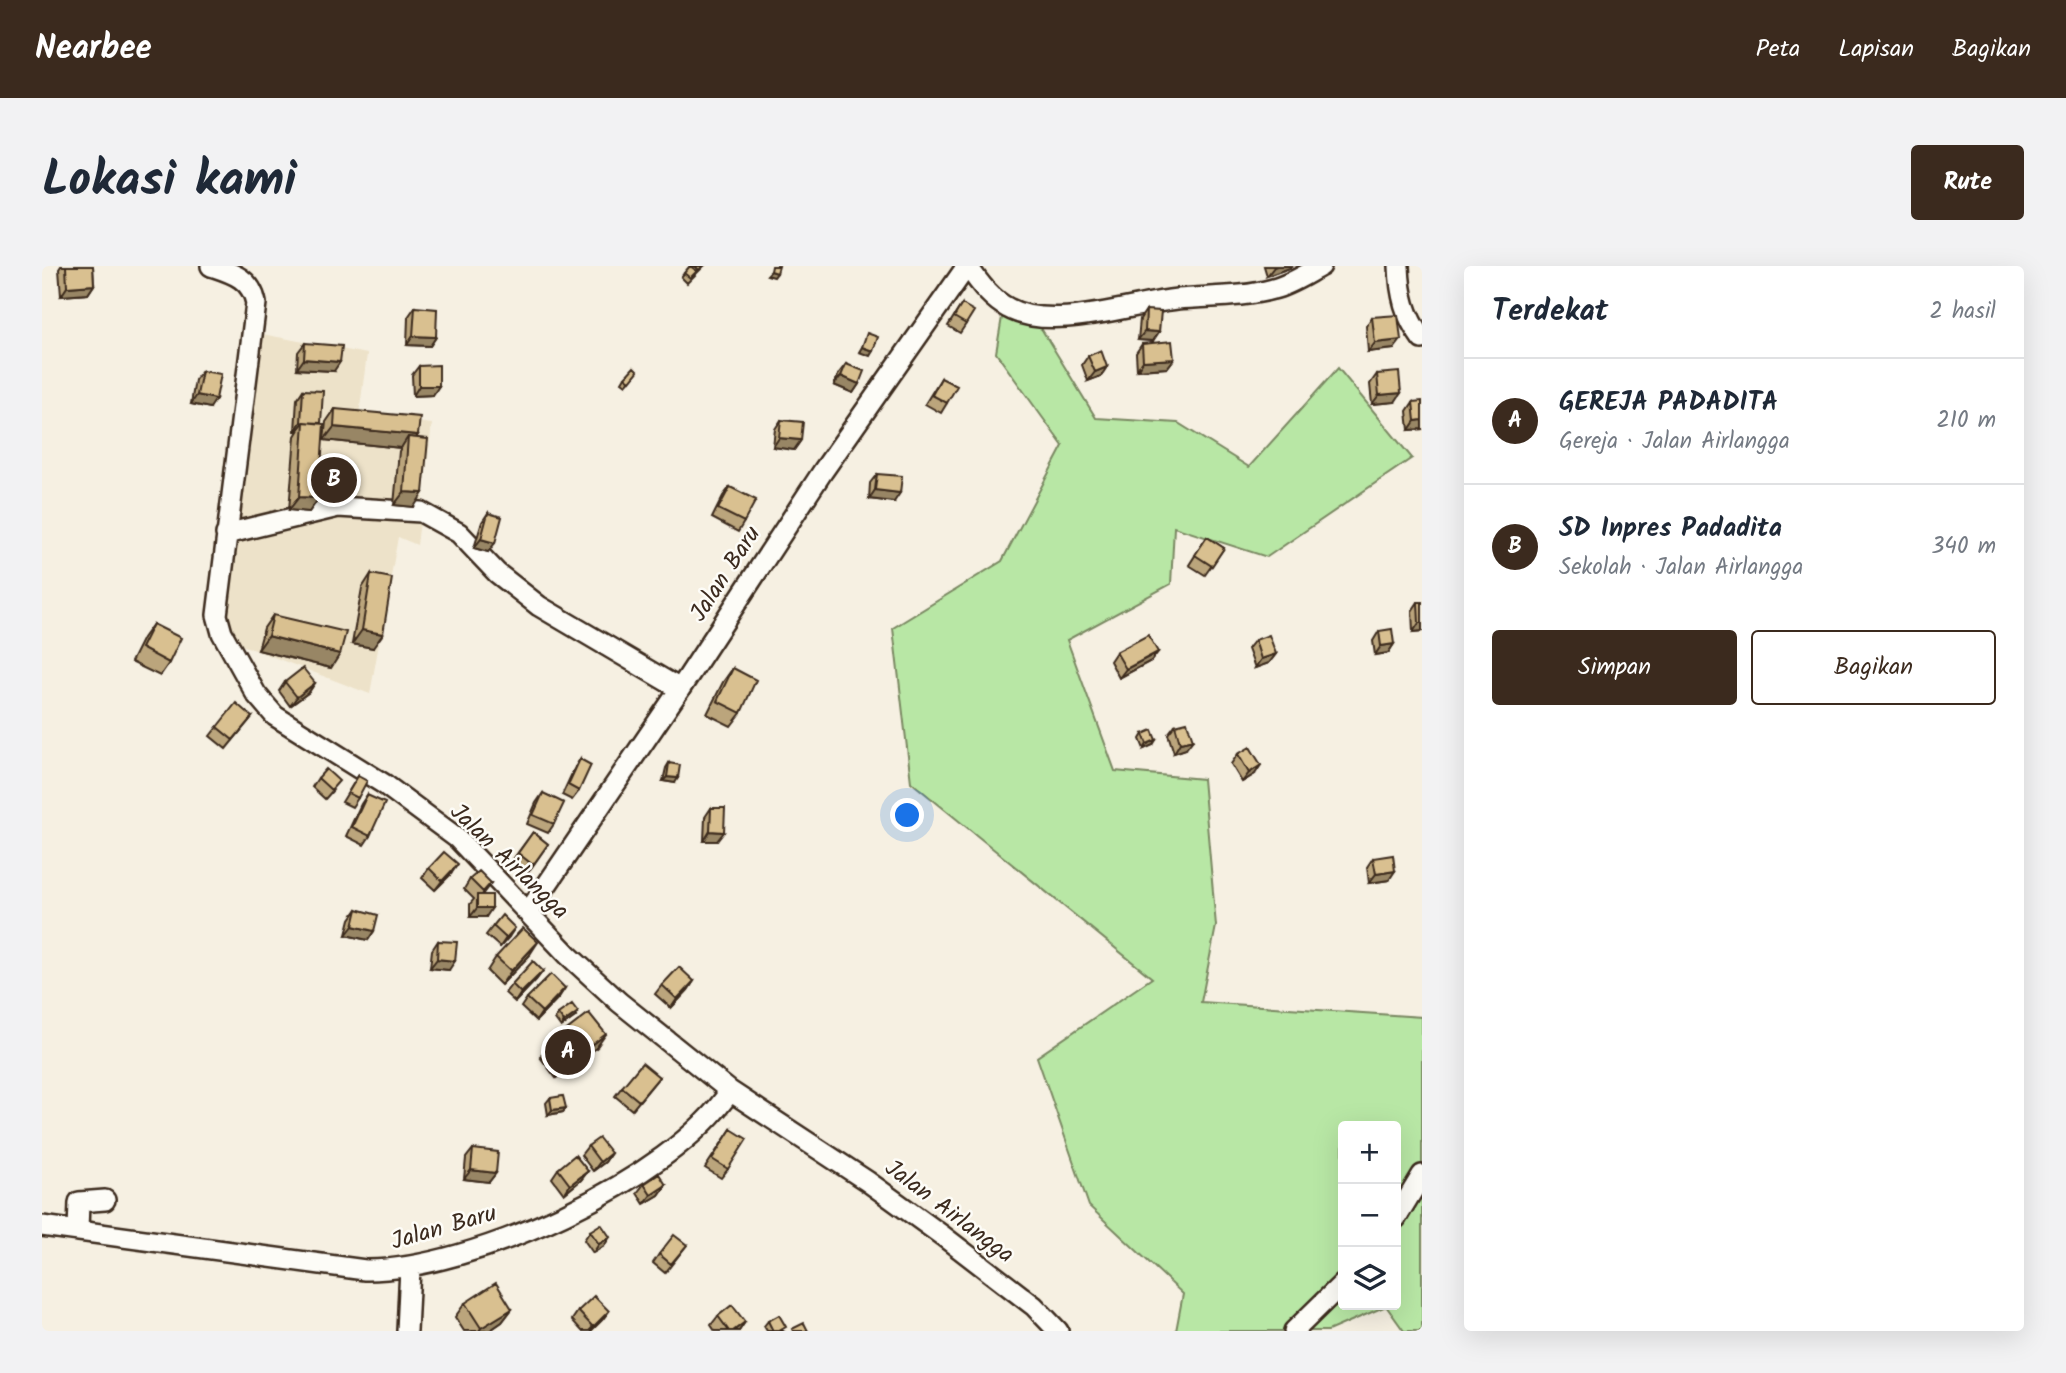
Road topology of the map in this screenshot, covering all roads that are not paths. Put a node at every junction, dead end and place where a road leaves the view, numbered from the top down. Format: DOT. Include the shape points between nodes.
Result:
graph roads {
  1 [pos="211,266"];
  2 [pos="967,266"];
  3 [pos="1321,266"];
  4 [pos="1399,266"];
  5 [pos="1422,340"];
  6 [pos="226,534"];
  7 [pos="680,689"];
  8 [pos="528,911"];
  9 [pos="730,1091"];
  10 [pos="1422,1175"];
  11 [pos="105,1200"];
  12 [pos="1401,1210"];
  13 [pos="42,1226"];
  14 [pos="78,1230"];
  15 [pos="410,1268"];
  16 [pos="1338,1288"];
  17 [pos="407,1331"];
  18 [pos="1058,1331"];
  19 [pos="1294,1331"];
  1 -- 6 [label="street, Jalan Airlangga" via="239,276 256,303"];
  2 -- 3 [label="street, Jalan Baru" via="1008,309 1056,316 1255,293 1275,289"];
  2 -- 7 [label="street, Jalan Baru" via="823,471"];
  4 -- 5 [label="street" via="1402,301"];
  6 -- 7 [label="street" via="338,507 421,512 459,533 497,573 539,606"];
  6 -- 8 [label="street, Jalan Airlangga" via="217,615 222,633 263,705 457,838"];
  7 -- 8 [label="street, Jalan Baru"];
  8 -- 9 [label="street, Jalan Airlangga" via="584,971"];
  9 -- 15 [label="street, Jalan Baru" via="699,1129 596,1200 477,1249"];
  9 -- 18 [label="street, Jalan Airlangga" via="922,1220 1034,1306"];
  10 -- 12 [label="street"];
  11 -- 14 [label="street" via="79,1202"];
  13 -- 14 [label="street, Jalan Baru"];
  14 -- 15 [label="street, Jalan Baru" via="365,1270"];
  15 -- 17 [label="street"];
  16 -- 19 [label="street"];
}
